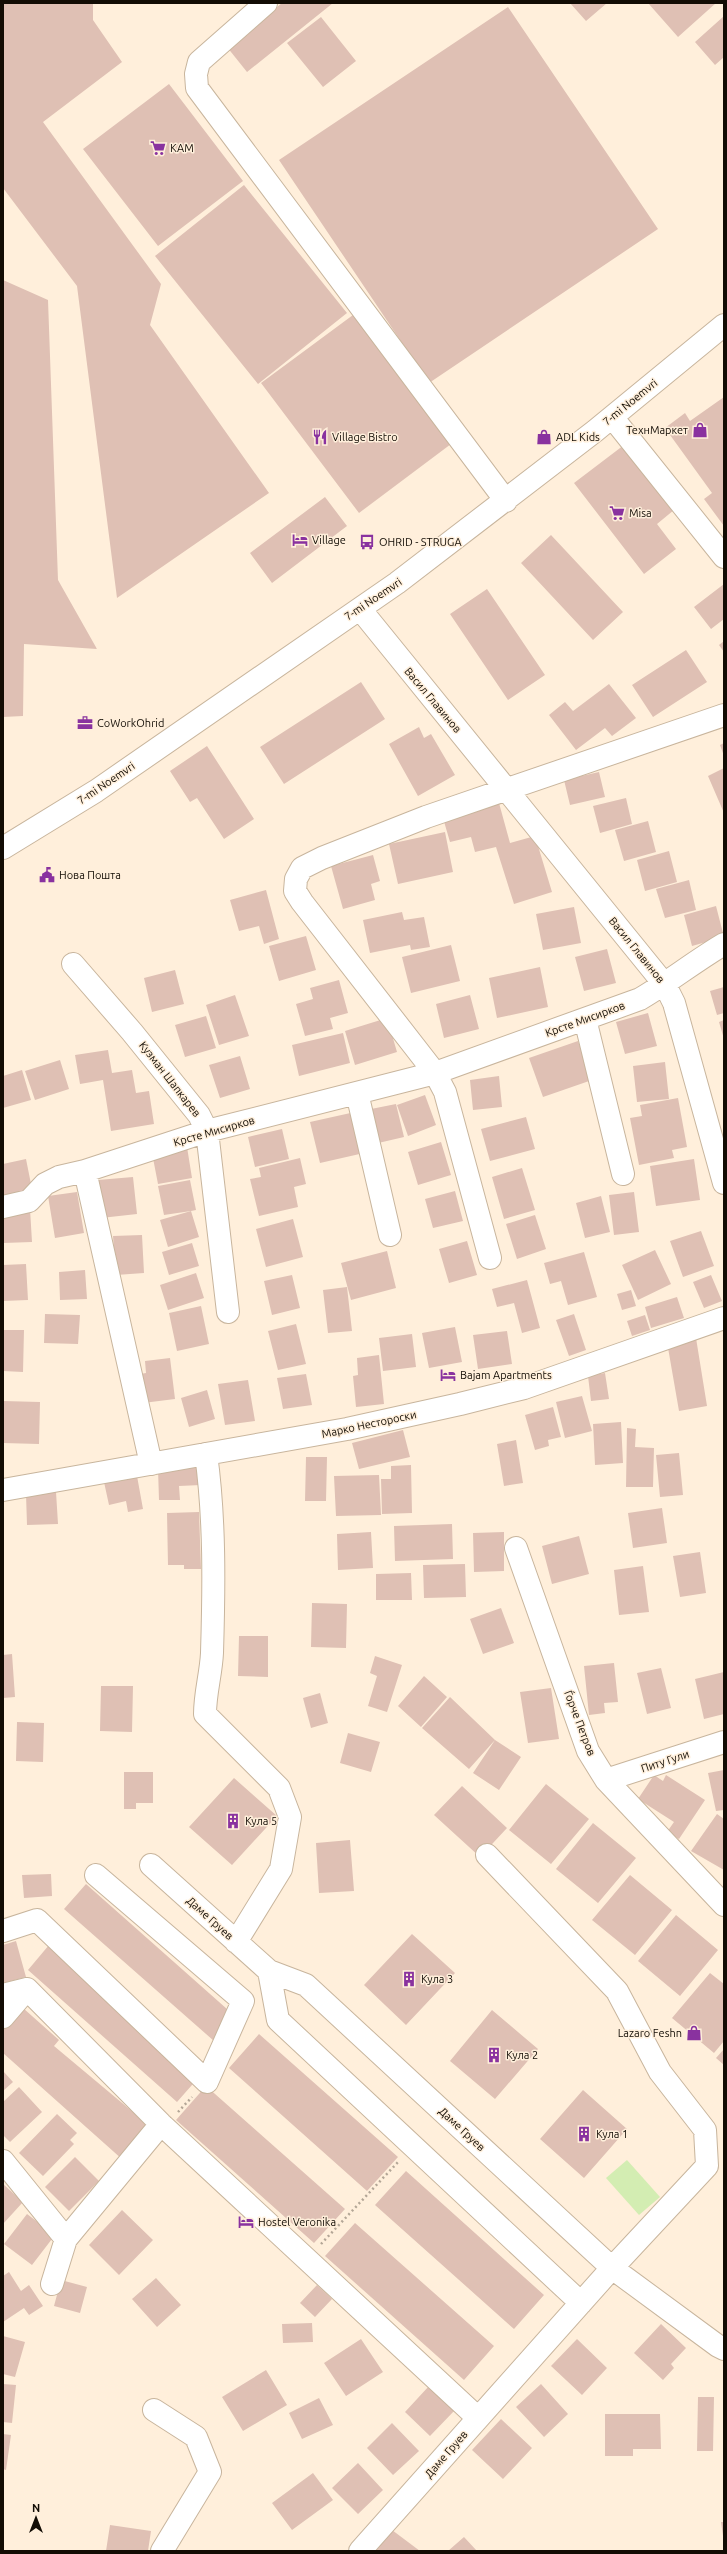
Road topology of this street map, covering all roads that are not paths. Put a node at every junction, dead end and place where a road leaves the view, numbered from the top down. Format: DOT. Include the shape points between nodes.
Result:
graph roads {
  1 [pos="266,3"];
  2 [pos="724,325"];
  3 [pos="612,417"];
  4 [pos="506,501"];
  5 [pos="724,557"];
  6 [pos="360,609"];
  7 [pos="724,715"];
  8 [pos="508,791"];
  9 [pos="3,848"];
  10 [pos="724,944"];
  11 [pos="73,964"];
  12 [pos="665,985"];
  13 [pos="585,1019"];
  14 [pos="435,1073"];
  15 [pos="357,1093"];
  16 [pos="207,1131"];
  17 [pos="85,1171"];
  18 [pos="623,1174"];
  19 [pos="724,1183"];
  20 [pos="3,1207"];
  21 [pos="390,1235"];
  22 [pos="490,1258"];
  23 [pos="228,1312"];
  24 [pos="724,1318"];
  25 [pos="206,1454"];
  26 [pos="151,1464"];
  27 [pos="3,1490"];
  28 [pos="516,1548"];
  29 [pos="724,1742"];
  30 [pos="606,1780"];
  31 [pos="487,1856"];
  32 [pos="151,1865"];
  33 [pos="96,1875"];
  34 [pos="724,1905"];
  35 [pos="3,1931"];
  36 [pos="236,1942"];
  37 [pos="270,1971"];
  38 [pos="27,1990"];
  39 [pos="3,1995"];
  40 [pos="3,2017"];
  41 [pos="162,2126"];
  42 [pos="3,2161"];
  43 [pos="66,2239"];
  44 [pos="612,2268"];
  45 [pos="52,2284"];
  46 [pos="580,2303"];
  47 [pos="724,2349"];
  48 [pos="154,2410"];
  49 [pos="478,2418"];
  50 [pos="162,2551"];
  51 [pos="360,2551"];
  1 -- 4 [label="street" via="199,62 196,74 197,88"];
  2 -- 3 [label="street, 7-mi Noemvri"];
  3 -- 4 [label="street, 7-mi Noemvri"];
  3 -- 5 [label="street"];
  4 -- 6 [label="street, 7-mi Noemvri"];
  6 -- 8 [label="street, Васил Главинов"];
  6 -- 9 [label="street, 7-mi Noemvri" via="96,791"];
  7 -- 8 [label="street"];
  8 -- 12 [label="street, Васил Главинов"];
  8 -- 14 [label="street" via="426,817 322,858 302,868 296,879 295,891 302,902"];
  10 -- 12 [label="street, Крсте Мисирков" via="688,965"];
  11 -- 16 [label="street, Кузман Шапкарев" via="199,1115"];
  12 -- 13 [label="street, Крсте Мисирков" via="640,999"];
  12 -- 19 [label="street, Васил Главинов" via="674,1003"];
  13 -- 14 [label="street, Крсте Мисирков"];
  13 -- 18 [label="street"];
  14 -- 15 [label="street, Крсте Мисирков"];
  14 -- 22 [label="street" via="445,1092"];
  15 -- 16 [label="street, Крсте Мисирков"];
  15 -- 21 [label="street"];
  16 -- 17 [label="street, Крсте Мисирков"];
  16 -- 23 [label="street, Кузман Шапкарев"];
  17 -- 20 [label="street, Крсте Мисирков" via="59,1177 45,1184 29,1201"];
  17 -- 26 [label="street"];
  24 -- 25 [label="street, Марко Нестороски" via="524,1388 347,1429"];
  25 -- 26 [label="street, Марко Нестороски"];
  25 -- 36 [label="street" via="211,1494 213,1572 212,1655 206,1688 205,1714 280,1788 290,1817 281,1869"];
  26 -- 27 [label="street, Марко Нестороски"];
  28 -- 30 [label="street, Ѓорче Петров" via="588,1751"];
  29 -- 30 [label="street, Питу Гули"];
  30 -- 34 [label="street, Ѓорче Петров"];
  31 -- 44 [label="street" via="617,1991 660,2072 706,2130 707,2166"];
  32 -- 36 [label="street, Даме Груев"];
  33 -- 35 [label="street" via="243,2001 207,2082 37,1920"];
  36 -- 37 [label="street, Даме Груев"];
  37 -- 44 [label="street, Даме Груев" via="306,1985"];
  37 -- 46 [label="street" via="272,1996 278,2020"];
  38 -- 39 [label="street"];
  38 -- 40 [label="street"];
  38 -- 41 [label="street"];
  41 -- 43 [label="street"];
  41 -- 49 [label="street"];
  42 -- 43 [label="street"];
  43 -- 45 [label="street"];
  44 -- 46 [label="street, Даме Груев"];
  44 -- 47 [label="street"];
  46 -- 49 [label="street, Даме Груев"];
  48 -- 50 [label="street" via="196,2436 210,2472"];
  49 -- 51 [label="street, Даме Груев"];
}
